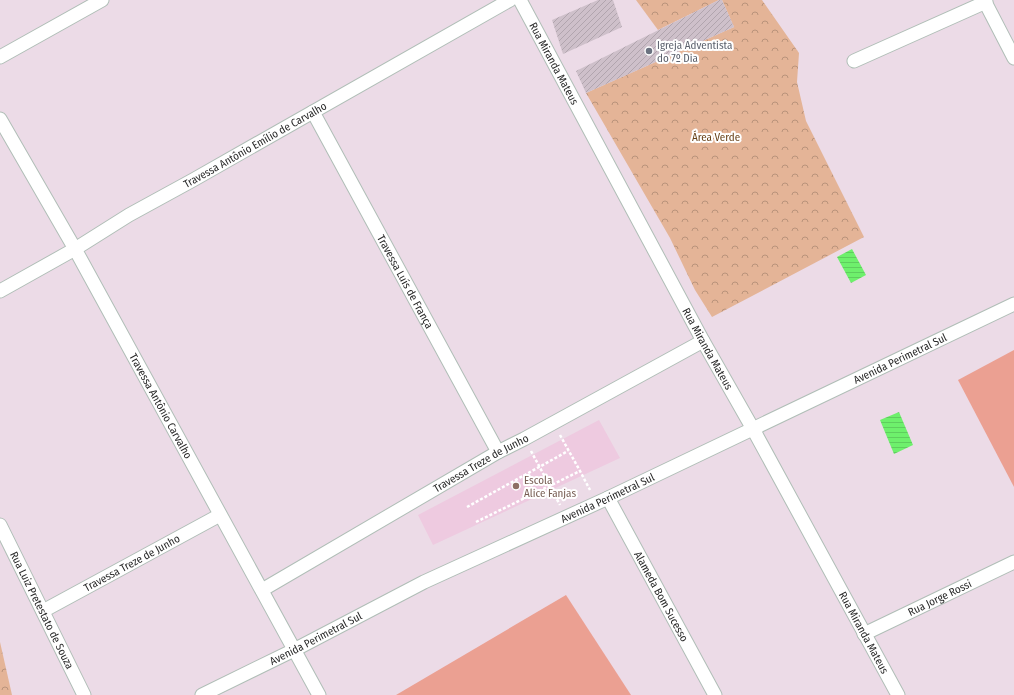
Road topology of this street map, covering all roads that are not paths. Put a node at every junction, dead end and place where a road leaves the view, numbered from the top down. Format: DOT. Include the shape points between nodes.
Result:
graph roads {
  1 [pos="102,0"];
  2 [pos="510,0"];
  3 [pos="520,0"];
  4 [pos="985,1"];
  5 [pos="0,57"];
  6 [pos="1014,58"];
  7 [pos="854,61"];
  8 [pos="312,112"];
  9 [pos="0,119"];
  10 [pos="75,249"];
  11 [pos="0,291"];
  12 [pos="1014,304"];
  13 [pos="703,341"];
  14 [pos="753,429"];
  15 [pos="498,452"];
  16 [pos="602,500"];
  17 [pos="220,515"];
  18 [pos="0,525"];
  19 [pos="1014,562"];
  20 [pos="262,590"];
  21 [pos="43,611"];
  22 [pos="864,634"];
  23 [pos="294,650"];
  24 [pos="84,695"];
  25 [pos="202,695"];
  26 [pos="319,695"];
  27 [pos="714,695"];
  28 [pos="898,695"];
  1 -- 5 [label="street"];
  2 -- 8 [label="street, Travessa Antônio Emílio de Carvalho"];
  3 -- 13 [label="street, Rua Miranda Mateus"];
  4 -- 6 [label="street"];
  4 -- 7 [label="street"];
  8 -- 10 [label="street, Travessa Antônio Emílio de Carvalho" via="129,215"];
  8 -- 15 [label="street, Travessa Luís de França"];
  9 -- 10 [label="street, Travessa Antônio Carvalho"];
  10 -- 11 [label="street, Travessa Antônio Emílio de Carvalho"];
  10 -- 17 [label="street, Travessa Antônio Carvalho"];
  12 -- 14 [label="street, Avenida Perimetral Sul"];
  13 -- 14 [label="street, Rua Miranda Mateus"];
  13 -- 15 [label="street, Travessa Treze de Junho"];
  14 -- 16 [label="street, Avenida Perimetral Sul"];
  14 -- 22 [label="street, Rua Miranda Mateus"];
  15 -- 20 [label="street, Travessa Treze de Junho"];
  16 -- 23 [label="street, Avenida Perimetral Sul" via="424,582"];
  16 -- 27 [label="street, Alameda Bom Sucesso"];
  17 -- 20 [label="street, Travessa Antônio Carvalho"];
  17 -- 21 [label="street, Travessa Treze de Junho"];
  18 -- 21 [label="street, Rua Luiz Pretestato de Souza"];
  19 -- 22 [label="street, Rua Jorge Rossi"];
  20 -- 23 [label="street, Travessa Antônio Carvalho"];
  21 -- 24 [label="street, Rua Luiz Pretestato de Souza"];
  22 -- 28 [label="street, Rua Miranda Mateus"];
  23 -- 25 [label="street, Avenida Perimetral Sul"];
  23 -- 26 [label="street, Travessa Antônio Carvalho"];
}
